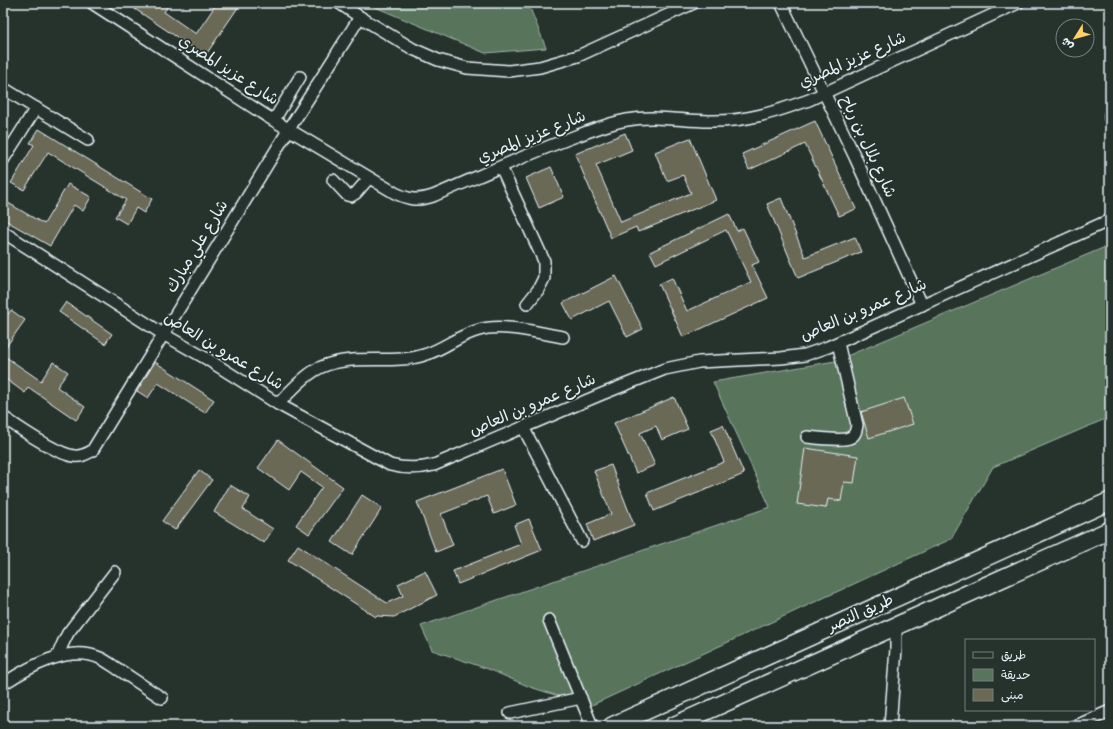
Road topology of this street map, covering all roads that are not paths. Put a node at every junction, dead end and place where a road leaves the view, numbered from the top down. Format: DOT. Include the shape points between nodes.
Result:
graph roads {
  1 [pos="92,3"];
  2 [pos="339,3"];
  3 [pos="694,3"];
  4 [pos="781,3"];
  5 [pos="1018,3"];
  6 [pos="360,17"];
  7 [pos="300,78"];
  8 [pos="3,88"];
  9 [pos="824,92"];
  10 [pos="36,108"];
  11 [pos="1110,115"];
  12 [pos="1110,118"];
  13 [pos="274,120"];
  14 [pos="288,129"];
  15 [pos="88,140"];
  16 [pos="3,160"];
  17 [pos="501,167"];
  18 [pos="369,178"];
  19 [pos="333,180"];
  20 [pos="1110,220"];
  21 [pos="3,232"];
  22 [pos="527,304"];
  23 [pos="922,305"];
  24 [pos="163,334"];
  25 [pos="563,337"];
  26 [pos="838,343"];
  27 [pos="278,404"];
  28 [pos="3,417"];
  29 [pos="523,427"];
  30 [pos="807,437"];
  31 [pos="1110,501"];
  32 [pos="1110,530"];
  33 [pos="582,541"];
  34 [pos="115,572"];
  35 [pos="549,620"];
  36 [pos="896,626"];
  37 [pos="57,657"];
  38 [pos="3,684"];
  39 [pos="162,698"];
  40 [pos="581,698"];
  41 [pos="1110,711"];
  42 [pos="510,713"];
  43 [pos="592,726"];
  44 [pos="612,726"];
  45 [pos="673,726"];
  46 [pos="890,726"];
  47 [pos="1076,726"];
  1 -- 13 [label="street, شارع عزيز المصري"];
  2 -- 6 [label="street"];
  3 -- 6 [label="street" via="578,56 540,68 510,71 467,68 438,60 413,49"];
  4 -- 9 [label="street, شارع بلال بن رباح"];
  5 -- 9 [label="street, شارع عزيز المصري"];
  6 -- 14 [label="street, شارع علي مبارك"];
  7 -- 13 [label="street"];
  8 -- 10 [label="street"];
  9 -- 17 [label="street, شارع عزيز المصري" via="810,100 745,120 711,122 646,118 617,122 551,145"];
  9 -- 23 [label="street, شارع بلال بن رباح"];
  10 -- 15 [label="street"];
  10 -- 16 [label="street"];
  11 -- 12 [label="street"];
  13 -- 14 [label="street, شارع عزيز المصري"];
  14 -- 18 [label="street, شارع عزيز المصري"];
  14 -- 24 [label="street, شارع علي مبارك"];
  17 -- 18 [label="street, شارع عزيز المصري" via="422,199 413,200 404,198"];
  17 -- 22 [label="street" via="544,261 544,278"];
  18 -- 19 [label="street" via="351,196"];
  20 -- 23 [label="street, شارع عمرو بن العاص"];
  21 -- 24 [label="street, شارع عمرو بن العاص"];
  23 -- 26 [label="street, شارع عمرو بن العاص"];
  24 -- 27 [label="street, شارع عمرو بن العاص"];
  24 -- 28 [label="street, شارع علي مبارك" via="92,451 83,456 73,456 56,450"];
  25 -- 27 [label="street" via="497,327 480,329 462,336 424,356 348,360 329,364 314,370"];
  26 -- 29 [label="street, شارع عمرو بن العاص" via="805,355 699,362 671,368"];
  26 -- 30 [label="street" via="857,425 856,431 847,439"];
  27 -- 29 [label="street, شارع عمرو بن العاص" via="376,458 404,468 434,465"];
  29 -- 33 [label="street"];
  31 -- 44 [label="highway, طريق النصر"];
  32 -- 36 [label="highway, طريق النصر"];
  34 -- 37 [label="street" via="68,633"];
  35 -- 40 [label="street"];
  36 -- 45 [label="highway, طريق النصر"];
  36 -- 46 [label="street"];
  37 -- 38 [label="street" via="21,672"];
  37 -- 39 [label="street" via="85,654 100,658"];
  40 -- 42 [label="street"];
  40 -- 43 [label="street"];
  41 -- 47 [label="street"];
}
